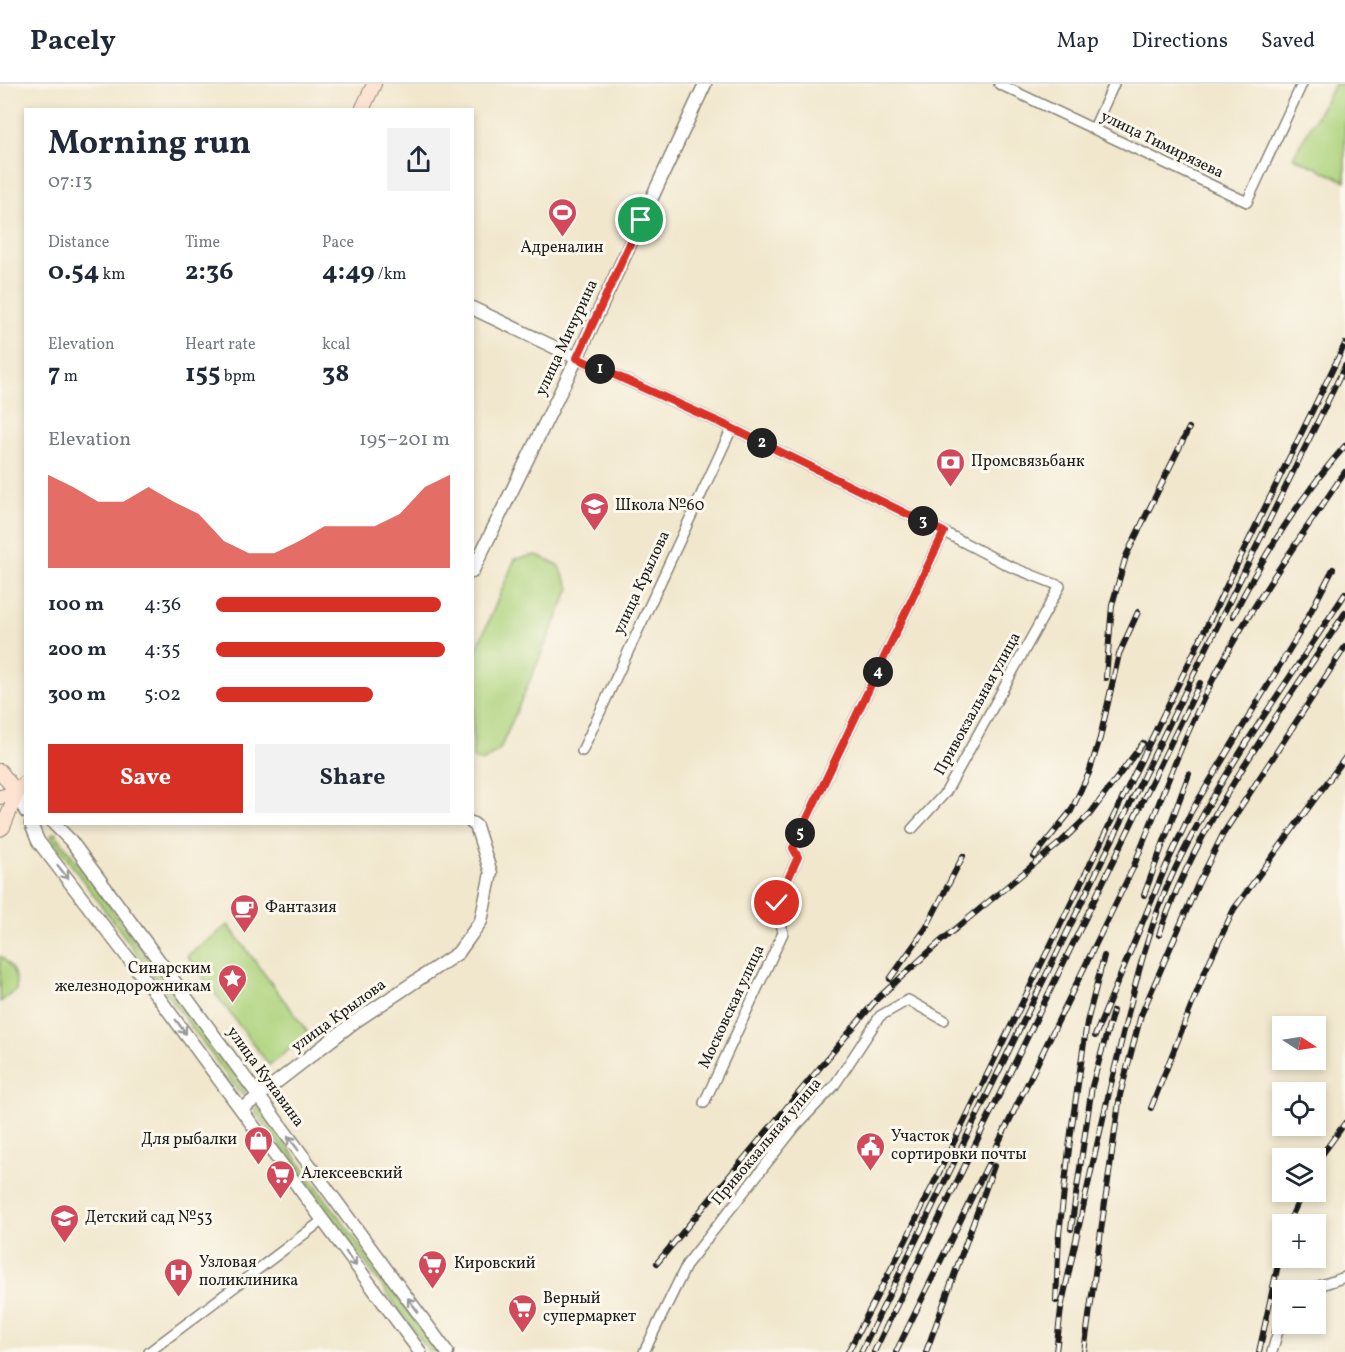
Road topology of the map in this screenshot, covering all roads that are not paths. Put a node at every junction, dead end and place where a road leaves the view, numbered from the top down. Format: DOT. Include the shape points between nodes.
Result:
graph roads {
  1 [pos="374,84"];
  2 [pos="705,84"];
  3 [pos="999,84"];
  4 [pos="1114,84"];
  5 [pos="1302,84"];
  6 [pos="363,108"];
  7 [pos="1094,128"];
  8 [pos="474,309"];
  9 [pos="577,358"];
  10 [pos="732,428"];
  11 [pos="944,532"];
  12 [pos="474,568"];
  13 [pos="582,751"];
  14 [pos="0,771"];
  15 [pos="23,792"];
  16 [pos="0,797"];
  17 [pos="474,824"];
  18 [pos="31,825"];
  19 [pos="55,825"];
  20 [pos="0,829"];
  21 [pos="912,829"];
  22 [pos="944,1020"];
  23 [pos="258,1096"];
  24 [pos="704,1103"];
  25 [pos="242,1109"];
  26 [pos="323,1220"];
  27 [pos="1345,1277"];
  28 [pos="1326,1284"];
  29 [pos="1277,1334"];
  30 [pos="149,1352"];
  31 [pos="420,1352"];
  32 [pos="447,1352"];
  33 [pos="644,1352"];
  34 [pos="1272,1352"];
  1 -- 6 [label="main road"];
  2 -- 9 [label="street, улица Мичурина"];
  3 -- 7 [label="street, улица Тимирязева"];
  4 -- 7 [label="street"];
  5 -- 7 [label="street, улица Тимирязева" via="1247,202"];
  8 -- 9 [label="street"];
  9 -- 10 [label="street"];
  9 -- 12 [label="street, улица Мичурина"];
  10 -- 11 [label="street"];
  10 -- 13 [label="street, улица Крылова"];
  11 -- 21 [label="street, Привокзальная улица" via="1009,566 1060,586 946,792"];
  11 -- 24 [label="street, Московская улица" via="793,848 798,857 777,903 783,933"];
  14 -- 15 [label="main road"];
  15 -- 16 [label="main road"];
  15 -- 20 [label="main road"];
  17 -- 23 [label="street, улица Крылова" via="491,873 481,921 458,953 353,1023"];
  18 -- 25 [label="street, one-way" via="38,841"];
  19 -- 23 [label="street, улица Кунавина" via="71,841"];
  22 -- 33 [label="street, Привокзальная улица" via="908,1000 880,1016 834,1086 796,1126 687,1264"];
  23 -- 25 [label="street, улица Крылова"];
  32 -- 23 [label="street, улица Кунавина, one-way"];
  25 -- 26 [label="street"];
  26 -- 30 [label="street"];
  26 -- 31 [label="street, one-way"];
  27 -- 28 [label="street"];
  29 -- 34 [label="street"];
}
